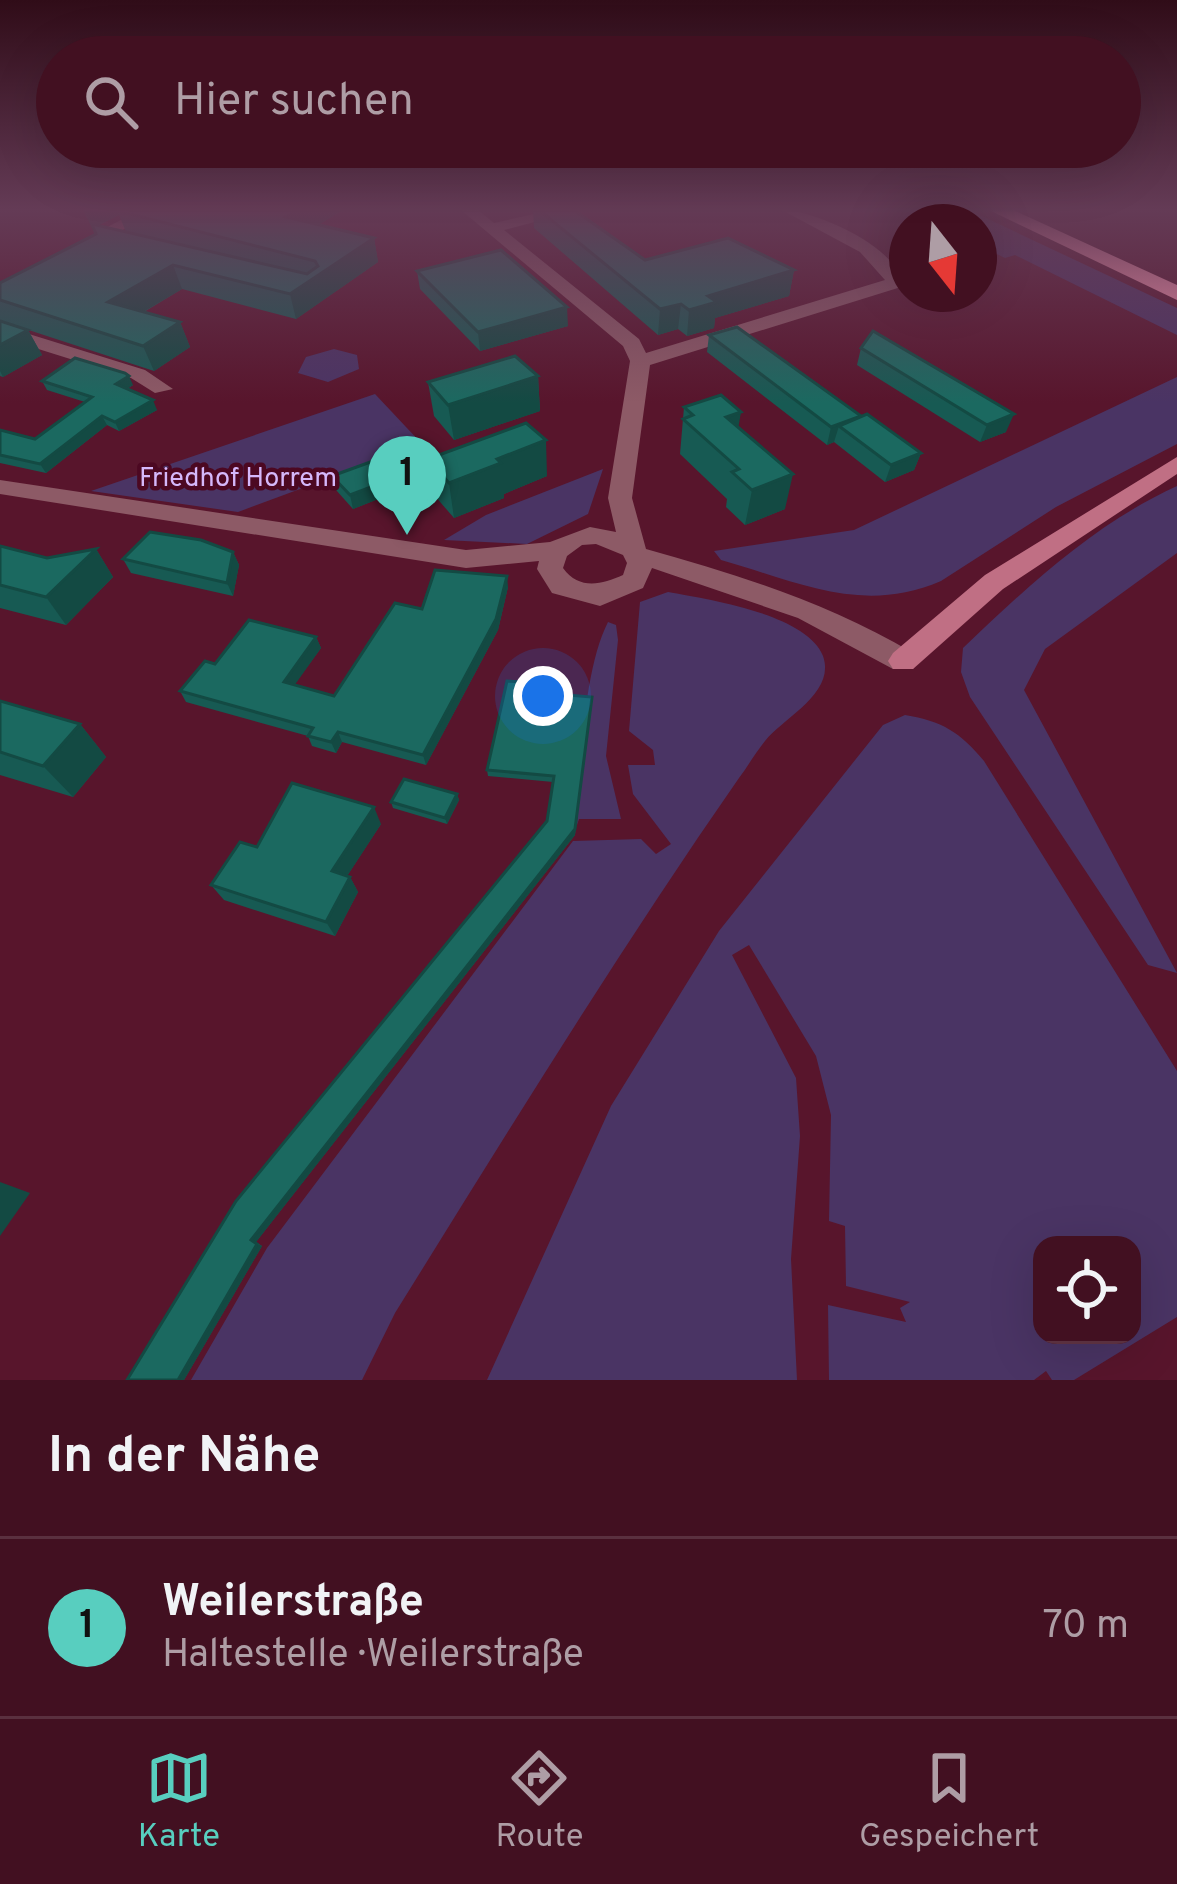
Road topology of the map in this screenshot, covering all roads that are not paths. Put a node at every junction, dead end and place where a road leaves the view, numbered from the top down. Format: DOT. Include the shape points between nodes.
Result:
graph roads {
  1 [pos="554,274"];
  2 [pos="893,274"];
  3 [pos="1137,274"];
  4 [pos="1177,293"];
  5 [pos="0,331"];
  6 [pos="640,361"];
  7 [pos="162,389"];
  8 [pos="1177,464"];
  9 [pos="0,487"];
  10 [pos="620,498"];
  11 [pos="586,536"];
  12 [pos="556,550"];
  13 [pos="479,560"];
  14 [pos="635,562"];
  15 [pos="554,579"];
  16 [pos="903,661"];
  1 -- 6 [label="street" via="615,325"];
  2 -- 6 [label="street" via="895,284"];
  3 -- 4 [label="highway"];
  5 -- 7 [label="street" via="138,374"];
  6 -- 10 [label="street"];
  8 -- 16 [label="main road" via="994,582"];
  9 -- 13 [label="street"];
  10 -- 11 [label="street"];
  10 -- 14 [label="street"];
  11 -- 12 [label="street"];
  11 -- 14 [label="street" via="612,537"];
  12 -- 13 [label="street"];
  12 -- 15 [label="street"];
  13 -- 15 [label="street"];
  14 -- 15 [label="street" via="614,593 586,596"];
  14 -- 16 [label="street" via="835,619"];
}
